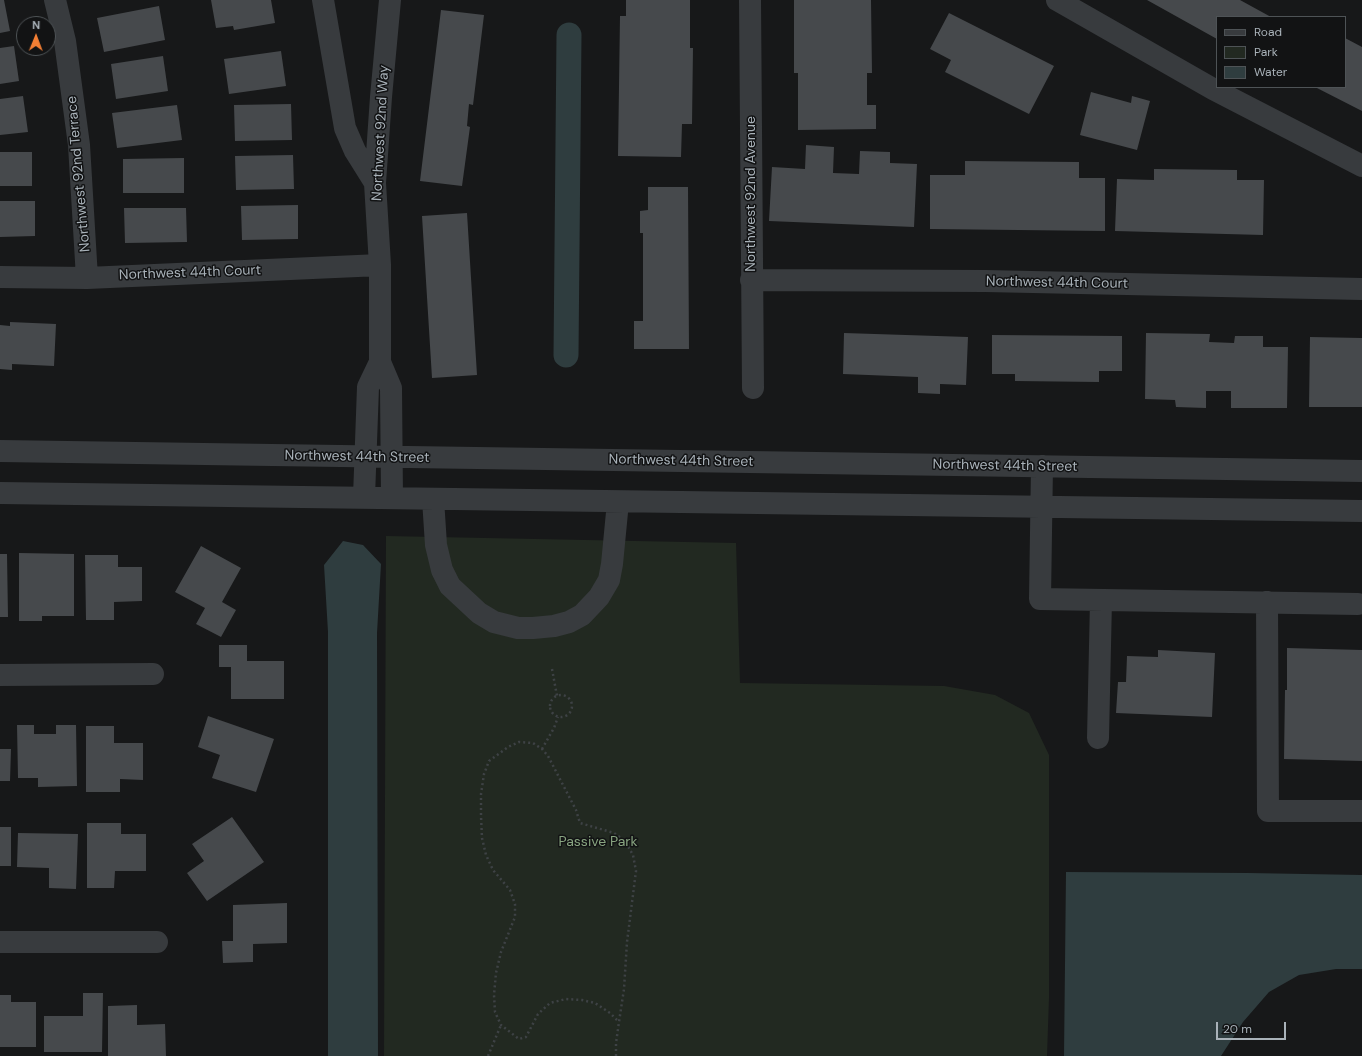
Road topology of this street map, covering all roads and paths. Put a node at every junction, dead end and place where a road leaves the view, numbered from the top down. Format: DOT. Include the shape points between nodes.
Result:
graph roads {
  1 [pos="55,0"];
  2 [pos="323,0"];
  3 [pos="390,0"];
  4 [pos="750,0"];
  5 [pos="1057,0"];
  6 [pos="1362,166"];
  7 [pos="375,183"];
  8 [pos="380,265"];
  9 [pos="0,277"];
  10 [pos="87,278"];
  11 [pos="751,280"];
  12 [pos="1362,289"];
  13 [pos="380,362"];
  14 [pos="753,388"];
  15 [pos="0,451"];
  16 [pos="365,456"];
  17 [pos="391,457"];
  18 [pos="1042,466"];
  19 [pos="1362,471"];
  20 [pos="0,493"];
  21 [pos="364,497"];
  22 [pos="392,498"];
  23 [pos="433,499"];
  24 [pos="618,502"];
  25 [pos="1041,508"];
  26 [pos="1362,511"];
  27 [pos="1101,600"];
  28 [pos="1267,602"];
  29 [pos="1358,604"];
  30 [pos="552,669"];
  31 [pos="152,674"];
  32 [pos="0,675"];
  33 [pos="557,696"];
  34 [pos="558,717"];
  35 [pos="1098,738"];
  36 [pos="542,749"];
  37 [pos="1362,811"];
  38 [pos="0,942"];
  39 [pos="157,942"];
  40 [pos="619,1022"];
  41 [pos="501,1025"];
  42 [pos="488,1056"];
  43 [pos="616,1056"];
  1 -- 10 [label="street, Northwest 92nd Terrace" via="65,41 79,145"];
  2 -- 7 [label="street" via="345,128 355,151"];
  3 -- 7 [label="street, Northwest 92nd Way"];
  4 -- 11 [label="street, Northwest 92nd Avenue"];
  5 -- 6 [label="street" via="1213,89"];
  7 -- 8 [label="street, Northwest 92nd Way"];
  8 -- 10 [label="street, Northwest 44th Court"];
  8 -- 13 [label="street, Northwest 92nd Way"];
  9 -- 10 [label="street, Northwest 44th Court"];
  11 -- 12 [label="street, Northwest 44th Court" via="985,281"];
  11 -- 14 [label="street, Northwest 92nd Avenue"];
  13 -- 16 [label="street, Northwest 92nd Way" via="368,387"];
  13 -- 17 [label="street, Northwest 92nd Way" via="391,388"];
  15 -- 16 [label="street, Northwest 44th Street"];
  16 -- 17 [label="street, Northwest 44th Street"];
  16 -- 21 [label="street, Northwest 92nd Way"];
  17 -- 18 [label="street, Northwest 44th Street"];
  17 -- 22 [label="street, Northwest 92nd Way"];
  18 -- 19 [label="street, Northwest 44th Street"];
  18 -- 25 [label="street"];
  20 -- 21 [label="street"];
  21 -- 22 [label="street"];
  22 -- 23 [label="street"];
  23 -- 24 [label="street"];
  23 -- 24 [label="street" via="436,545 442,570 450,586 478,613 494,622 518,628 554,626 569,622 582,614 599,596 609,580"];
  24 -- 25 [label="street"];
  25 -- 26 [label="street"];
  25 -- 27 [label="street" via="1040,599"];
  27 -- 28 [label="street"];
  27 -- 35 [label="street"];
  28 -- 29 [label="street"];
  28 -- 37 [label="street" via="1268,811"];
  30 -- 33 [label="path"];
  31 -- 32 [label="street"];
  33 -- 34 [label="path" via="550,707 552,713"];
  33 -- 34 [label="path" via="564,696 570,700 572,708 565,716"];
  34 -- 36 [label="path"];
  36 -- 40 [label="path" via="560,777 580,823 614,833 625,840 633,855 636,871"];
  36 -- 41 [label="path" via="532,743 519,742 494,756 484,774 481,794 482,838 486,855 493,870 510,890 515,904 515,917 501,952 496,973 494,994 496,1012"];
  38 -- 39 [label="street"];
  40 -- 41 [label="path" via="595,1003 566,999 550,1003 538,1014 526,1037 519,1039"];
  40 -- 43 [label="path"];
  41 -- 42 [label="path"];
}
